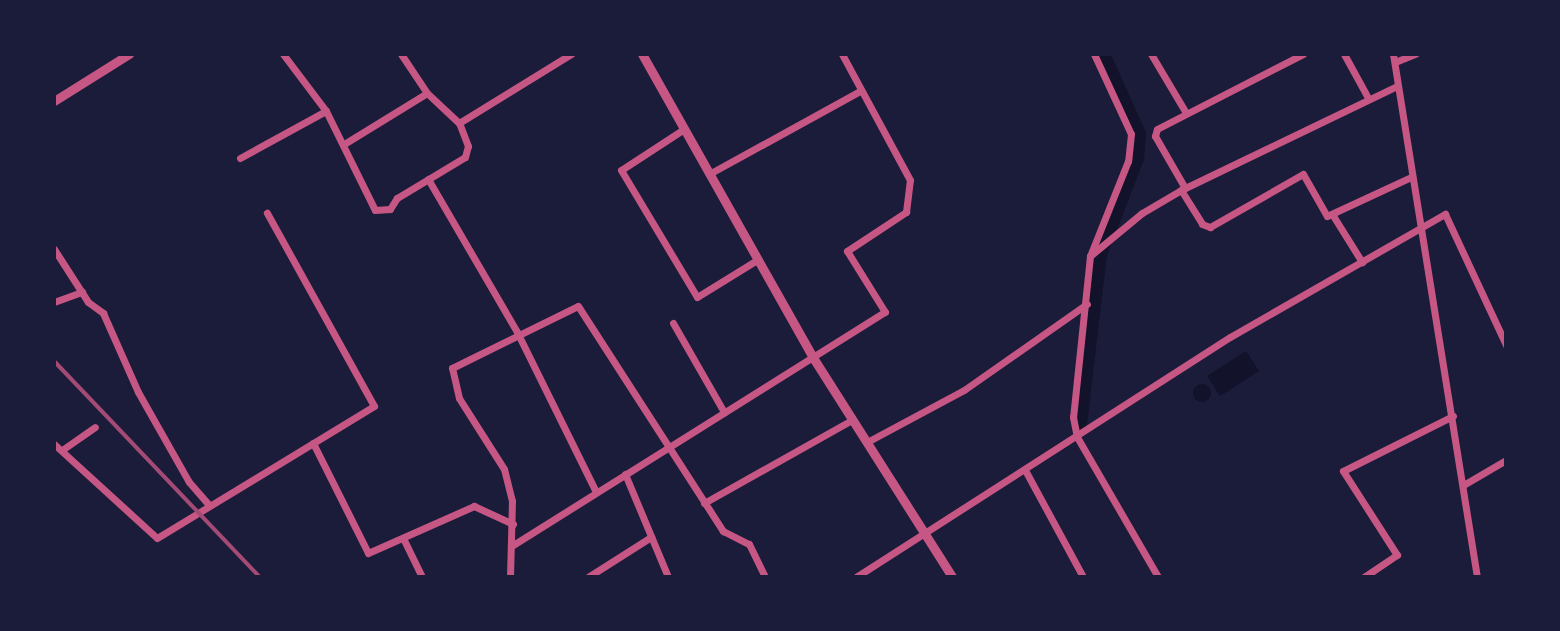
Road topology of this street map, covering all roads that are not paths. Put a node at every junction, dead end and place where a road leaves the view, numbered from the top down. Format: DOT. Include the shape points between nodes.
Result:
graph roads {
  1 [pos="129,54"];
  2 [pos="283,54"];
  3 [pos="401,54"];
  4 [pos="571,54"];
  5 [pos="642,54"];
  6 [pos="842,54"];
  7 [pos="1094,54"];
  8 [pos="1151,54"];
  9 [pos="1303,54"];
  10 [pos="1344,54"];
  11 [pos="1415,54"];
  12 [pos="1394,58"];
  13 [pos="1397,86"];
  14 [pos="860,91"];
  15 [pos="427,93"];
  16 [pos="1367,96"];
  17 [pos="54,101"];
  18 [pos="326,111"];
  19 [pos="1186,113"];
  20 [pos="459,123"];
  21 [pos="684,129"];
  22 [pos="344,144"];
  23 [pos="240,158"];
  24 [pos="709,174"];
  25 [pos="1411,177"];
  26 [pos="428,179"];
  27 [pos="1183,189"];
  28 [pos="267,213"];
  29 [pos="1332,214"];
  30 [pos="1421,228"];
  31 [pos="54,249"];
  32 [pos="1093,254"];
  33 [pos="757,260"];
  34 [pos="1362,262"];
  35 [pos="82,292"];
  36 [pos="54,302"];
  37 [pos="1087,304"];
  38 [pos="673,323"];
  39 [pos="517,332"];
  40 [pos="1506,345"];
  41 [pos="812,356"];
  42 [pos="724,412"];
  43 [pos="1453,416"];
  44 [pos="852,420"];
  45 [pos="95,427"];
  46 [pos="1077,437"];
  47 [pos="867,442"];
  48 [pos="313,443"];
  49 [pos="54,444"];
  50 [pos="668,447"];
  51 [pos="62,450"];
  52 [pos="1506,460"];
  53 [pos="1025,470"];
  54 [pos="625,474"];
  55 [pos="1465,484"];
  56 [pos="596,492"];
  57 [pos="704,503"];
  58 [pos="209,505"];
  59 [pos="513,524"];
  60 [pos="924,533"];
  61 [pos="651,537"];
  62 [pos="403,538"];
  63 [pos="513,545"];
  64 [pos="600,574"];
  65 [pos="422,577"];
  66 [pos="501,577"];
  67 [pos="510,577"];
  68 [pos="588,577"];
  69 [pos="668,577"];
  70 [pos="765,577"];
  71 [pos="856,577"];
  72 [pos="952,577"];
  73 [pos="1083,577"];
  74 [pos="1157,577"];
  75 [pos="1364,577"];
  76 [pos="1477,577"];
  1 -- 17 [label="street"];
  2 -- 18 [label="street"];
  3 -- 15 [label="street"];
  4 -- 20 [label="street"];
  5 -- 21 [label="street"];
  6 -- 14 [label="street"];
  7 -- 32 [label="street" via="1131,134 1128,161"];
  8 -- 19 [label="street"];
  9 -- 19 [label="street"];
  10 -- 16 [label="street"];
  11 -- 12 [label="street"];
  12 -- 13 [label="street"];
  13 -- 16 [label="street"];
  13 -- 25 [label="street"];
  14 -- 24 [label="street"];
  14 -- 41 [label="street" via="910,180 911,194 906,212 847,251 885,312"];
  15 -- 20 [label="street"];
  15 -- 22 [label="street"];
  16 -- 27 [label="street"];
  18 -- 22 [label="street"];
  18 -- 23 [label="street"];
  19 -- 27 [label="street" via="1157,129 1155,136"];
  20 -- 26 [label="street" via="468,146 465,157"];
  21 -- 24 [label="street"];
  21 -- 33 [label="street" via="621,170 697,297"];
  22 -- 26 [label="street" via="375,210 390,209 397,198"];
  24 -- 33 [label="street"];
  25 -- 29 [label="street"];
  25 -- 30 [label="street"];
  26 -- 39 [label="street"];
  27 -- 29 [label="street" via="1202,224 1210,227 1303,174 1327,216"];
  27 -- 32 [label="street" via="1142,213"];
  28 -- 48 [label="street" via="374,406"];
  29 -- 34 [label="street"];
  30 -- 34 [label="street"];
  30 -- 40 [label="street" via="1445,214"];
  30 -- 43 [label="street"];
  31 -- 35 [label="street"];
  32 -- 37 [label="street"];
  33 -- 41 [label="street"];
  34 -- 46 [label="street" via="1230,337"];
  35 -- 36 [label="street"];
  35 -- 58 [label="street" via="103,313 145,405 189,482"];
  37 -- 46 [label="street" via="1073,417"];
  37 -- 47 [label="street" via="997,369"];
  38 -- 42 [label="street"];
  39 -- 50 [label="street" via="578,306"];
  39 -- 56 [label="street"];
  39 -- 59 [label="street" via="452,368 459,398 504,469"];
  41 -- 42 [label="street"];
  41 -- 44 [label="street"];
  42 -- 50 [label="street"];
  43 -- 55 [label="street"];
  43 -- 75 [label="street" via="1343,471 1397,555"];
  44 -- 47 [label="street"];
  44 -- 57 [label="street"];
  45 -- 51 [label="street"];
  46 -- 53 [label="street"];
  46 -- 74 [label="street"];
  47 -- 60 [label="street"];
  48 -- 58 [label="street"];
  48 -- 62 [label="street" via="368,553"];
  49 -- 51 [label="street"];
  50 -- 54 [label="street"];
  50 -- 57 [label="street"];
  51 -- 58 [label="street" via="157,538"];
  52 -- 55 [label="street"];
  53 -- 60 [label="street"];
  53 -- 73 [label="street"];
  54 -- 56 [label="street"];
  54 -- 61 [label="street"];
  55 -- 76 [label="street"];
  56 -- 63 [label="street"];
  57 -- 70 [label="street" via="723,531 749,544"];
  59 -- 62 [label="street" via="474,506"];
  59 -- 63 [label="street"];
  60 -- 71 [label="street"];
  60 -- 72 [label="street"];
  61 -- 64 [label="street"];
  61 -- 69 [label="street"];
  62 -- 65 [label="street"];
  63 -- 67 [label="street"];
  64 -- 68 [label="street"];
  66 -- 67 [label="street"];
}
